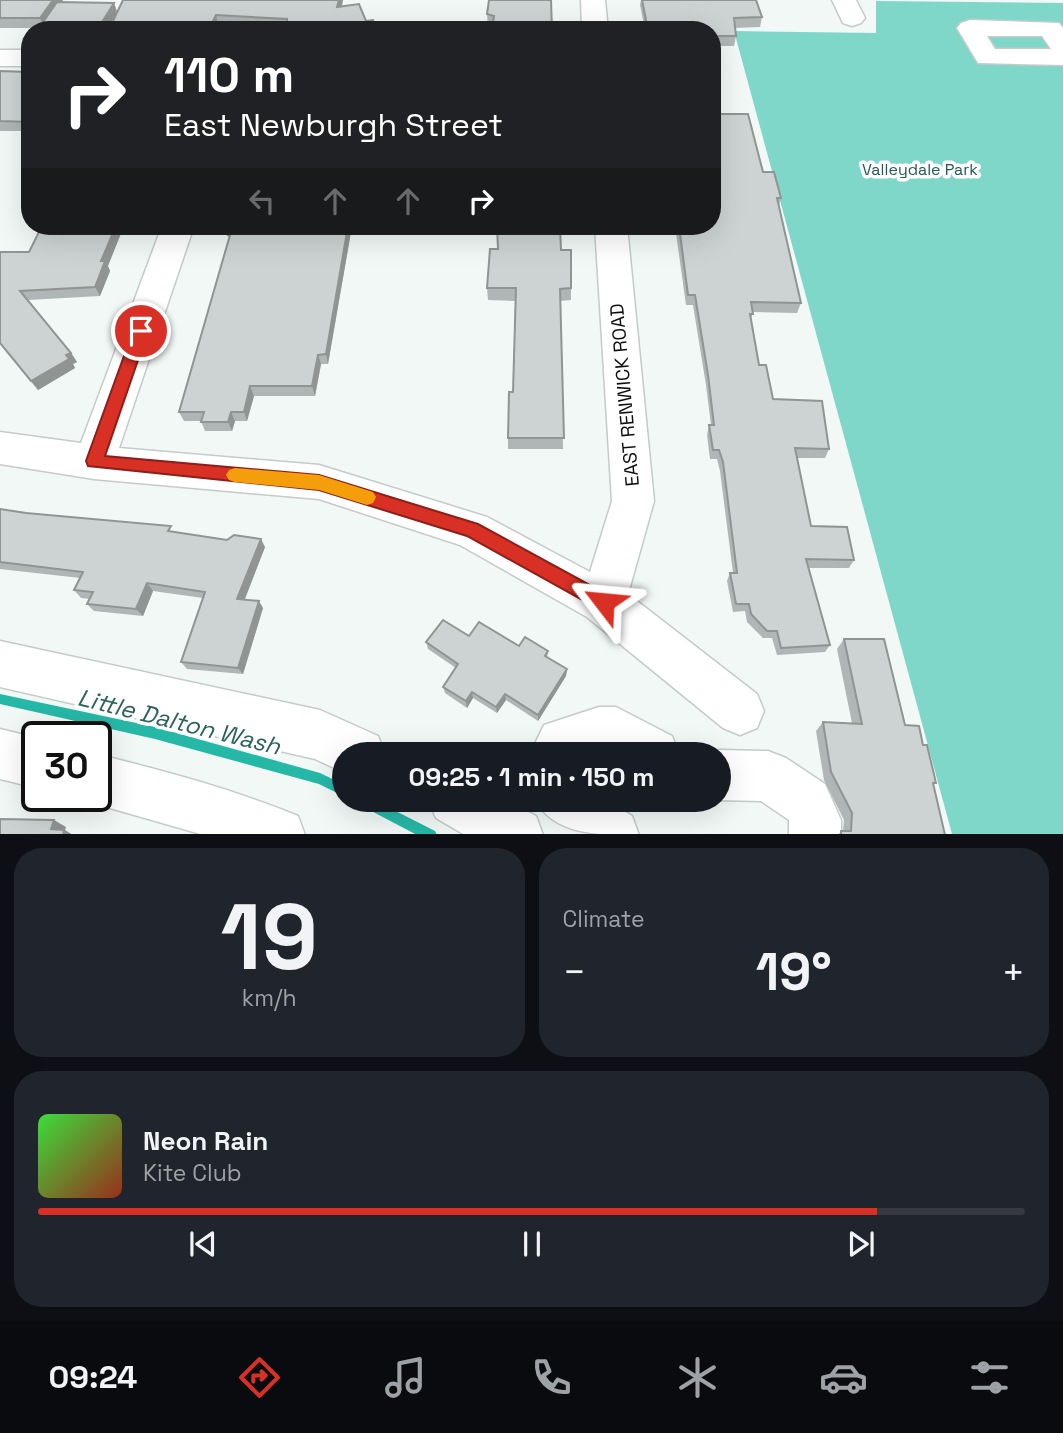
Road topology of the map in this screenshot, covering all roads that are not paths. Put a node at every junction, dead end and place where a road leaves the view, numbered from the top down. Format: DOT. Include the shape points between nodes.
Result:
graph roads {
  1 [pos="593,0"];
  2 [pos="594,21"];
  3 [pos="1063,47"];
  4 [pos="1063,57"];
  5 [pos="0,58"];
  6 [pos="21,58"];
  7 [pos="175,235"];
  8 [pos="612,235"];
  9 [pos="0,448"];
  10 [pos="94,461"];
  11 [pos="604,602"];
  12 [pos="0,664"];
  13 [pos="740,711"];
  14 [pos="335,742"];
  15 [pos="561,742"];
  16 [pos="633,742"];
  17 [pos="0,754"];
  18 [pos="21,760"];
  19 [pos="731,775"];
  20 [pos="112,783"];
  21 [pos="476,812"];
  22 [pos="579,812"];
  23 [pos="276,834"];
  24 [pos="515,834"];
  25 [pos="612,834"];
  26 [pos="815,834"];
  1 -- 2 [label="street"];
  3 -- 4 [label="street" via="1050,28 970,28 987,57"];
  5 -- 6 [label="street"];
  7 -- 10 [label="street"];
  8 -- 11 [label="street, EAST RENWICK ROAD" via="632,501"];
  9 -- 10 [label="street"];
  10 -- 11 [label="street" via="319,482 472,530"];
  11 -- 13 [label="street"];
  12 -- 14 [label="street"];
  15 -- 16 [label="street" via="599,732 616,732"];
  17 -- 18 [label="street"];
  19 -- 26 [label="street" via="768,776 807,802"];
  20 -- 23 [label="street" via="179,800"];
  21 -- 24 [label="street"];
  22 -- 25 [label="street"];
}
